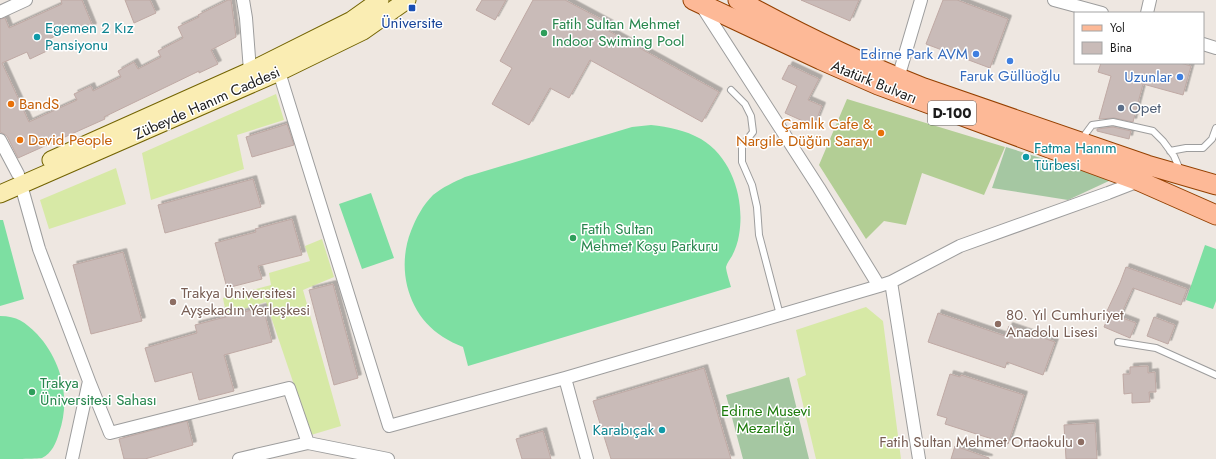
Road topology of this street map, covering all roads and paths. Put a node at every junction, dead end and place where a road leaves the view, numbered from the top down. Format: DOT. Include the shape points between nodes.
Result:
graph roads {
  1 [pos="26,0"];
  2 [pos="242,0"];
  3 [pos="380,0"];
  4 [pos="408,0"];
  5 [pos="921,0"];
  6 [pos="1054,0"];
  7 [pos="1150,0"];
  8 [pos="697,2"];
  9 [pos="744,2"];
  10 [pos="0,12"];
  11 [pos="1098,12"];
  12 [pos="1147,12"];
  13 [pos="1204,44"];
  14 [pos="1216,48"];
  15 [pos="250,71"];
  16 [pos="279,72"];
  17 [pos="898,78"];
  18 [pos="731,90"];
  19 [pos="1216,128"];
  20 [pos="0,140"];
  21 [pos="1080,142"];
  22 [pos="1170,151"];
  23 [pos="1182,175"];
  24 [pos="19,180"];
  25 [pos="1140,181"];
  26 [pos="0,182"];
  27 [pos="1216,185"];
  28 [pos="0,194"];
  29 [pos="1216,215"];
  30 [pos="891,282"];
  31 [pos="879,286"];
  32 [pos="780,315"];
  33 [pos="1118,342"];
  34 [pos="1216,375"];
  35 [pos="565,378"];
  36 [pos="89,381"];
  37 [pos="308,443"];
  38 [pos="72,459"];
  39 [pos="239,459"];
  40 [pos="388,459"];
  41 [pos="587,459"];
  42 [pos="919,459"];
  1 -- 10 [label="street"];
  2 -- 15 [label="street"];
  3 -- 15 [label="main road, Zübeyde Hanım Caddesi" via="352,20"];
  4 -- 16 [label="main road, Zübeyde Hanım Caddesi" via="363,31"];
  5 -- 17 [label="street"];
  6 -- 11 [label="street"];
  7 -- 12 [label="street"];
  8 -- 25 [label="main road, Atatürk Bulvarı / D-100" via="878,85"];
  8 -- 31 [label="street" via="819,188"];
  9 -- 17 [label="main road, Atatürk Bulvarı / D-100" via="828,46"];
  13 -- 14 [label="street"];
  15 -- 24 [label="main road, Zübeyde Hanım Caddesi"];
  16 -- 24 [label="main road, Zübeyde Hanım Caddesi"];
  16 -- 35 [label="street" via="389,426"];
  17 -- 21 [label="main road, Atatürk Bulvarı / D-100"];
  18 -- 32 [label="lane" via="745,104 751,116 753,132 742,146 742,162 752,185 759,235"];
  19 -- 22 [label="lane" via="1212,139 1203,148"];
  20 -- 24 [label="street"];
  21 -- 22 [label="lane" via="1092,125 1113,122 1153,131"];
  21 -- 23 [label="main road, Atatürk Bulvarı / D-100"];
  22 -- 23 [label="lane"];
  23 -- 27 [label="main road, Atatürk Bulvarı / D-100"];
  24 -- 26 [label="main road, Zübeyde Hanım Caddesi"];
  24 -- 28 [label="main road, Zübeyde Hanım Caddesi"];
  24 -- 36 [label="street" via="39,249"];
  25 -- 29 [label="main road, Atatürk Bulvarı / D-100"];
  25 -- 30 [label="street" via="960,246"];
  30 -- 31 [label="street"];
  30 -- 42 [label="street"];
  31 -- 32 [label="street"];
  32 -- 35 [label="street"];
  33 -- 34 [label="lane" via="1156,348"];
  35 -- 41 [label="street"];
  36 -- 37 [label="street" via="110,433 289,388"];
  36 -- 38 [label="street"];
  37 -- 39 [label="street"];
  37 -- 40 [label="street"];
}
